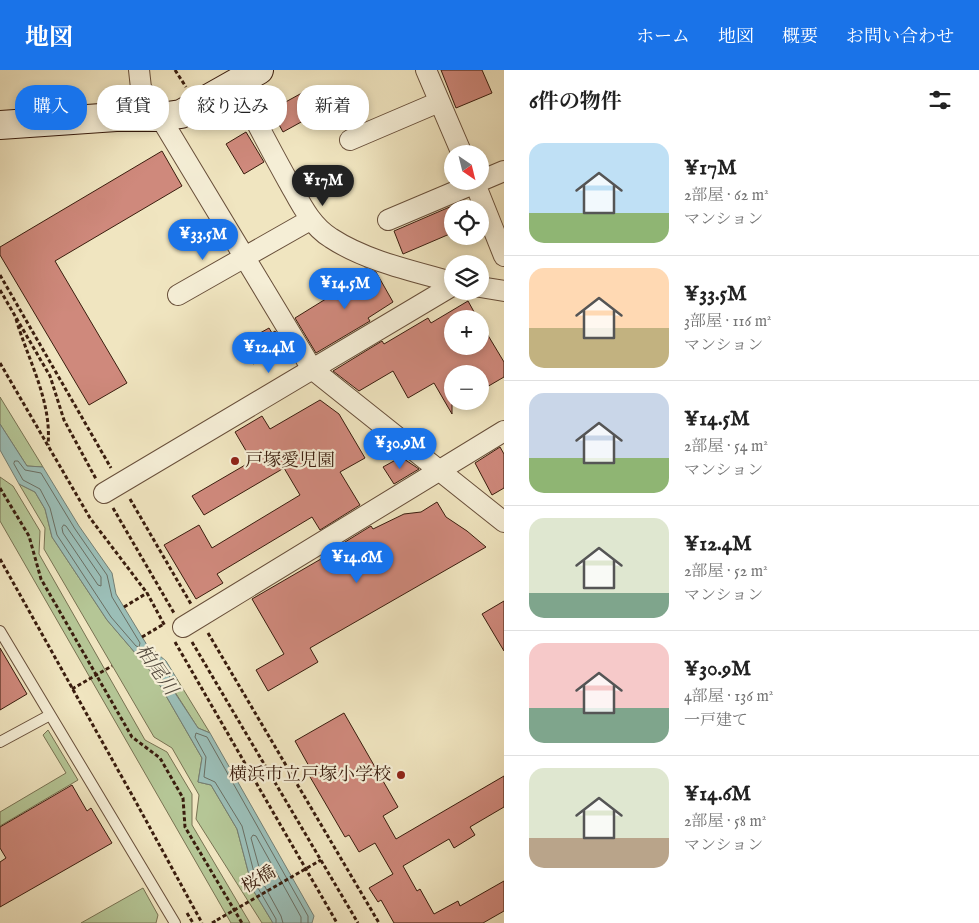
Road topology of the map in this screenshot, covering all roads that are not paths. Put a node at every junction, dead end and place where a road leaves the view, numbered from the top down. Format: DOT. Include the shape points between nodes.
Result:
graph roads {
  1 [pos="139,70"];
  2 [pos="426,70"];
  3 [pos="248,77"];
  4 [pos="142,85"];
  5 [pos="439,102"];
  6 [pos="169,116"];
  7 [pos="97,118"];
  8 [pos="0,125"];
  9 [pos="168,130"];
  10 [pos="350,140"];
  11 [pos="458,145"];
  12 [pos="504,171"];
  13 [pos="489,176"];
  14 [pos="456,190"];
  15 [pos="477,190"];
  16 [pos="310,220"];
  17 [pos="388,220"];
  18 [pos="504,256"];
  19 [pos="245,257"];
  20 [pos="444,282"];
  21 [pos="489,288"];
  22 [pos="444,289"];
  23 [pos="504,291"];
  24 [pos="178,295"];
  25 [pos="312,369"];
  26 [pos="504,431"];
  27 [pos="438,471"];
  28 [pos="112,488"];
  29 [pos="504,522"];
  30 [pos="182,623"];
  31 [pos="0,631"];
  32 [pos="50,715"];
  33 [pos="0,742"];
  34 [pos="175,923"];
  1 -- 4 [label="street"];
  2 -- 5 [label="street"];
  3 -- 6 [label="street" via="181,114"];
  3 -- 16 [label="street" via="267,145"];
  5 -- 10 [label="street"];
  5 -- 11 [label="street"];
  7 -- 8 [label="street"];
  9 -- 19 [label="street"];
  12 -- 13 [label="street"];
  14 -- 17 [label="street"];
  15 -- 18 [label="street"];
  16 -- 19 [label="street"];
  16 -- 20 [label="street" via="330,238 361,253"];
  19 -- 24 [label="street"];
  19 -- 25 [label="street"];
  21 -- 23 [label="street"];
  22 -- 25 [label="street"];
  25 -- 27 [label="street"];
  25 -- 28 [label="street"];
  26 -- 27 [label="street"];
  27 -- 29 [label="street"];
  27 -- 30 [label="street"];
  31 -- 32 [label="lane"];
  32 -- 33 [label="lane"];
  32 -- 34 [label="lane"];
}
